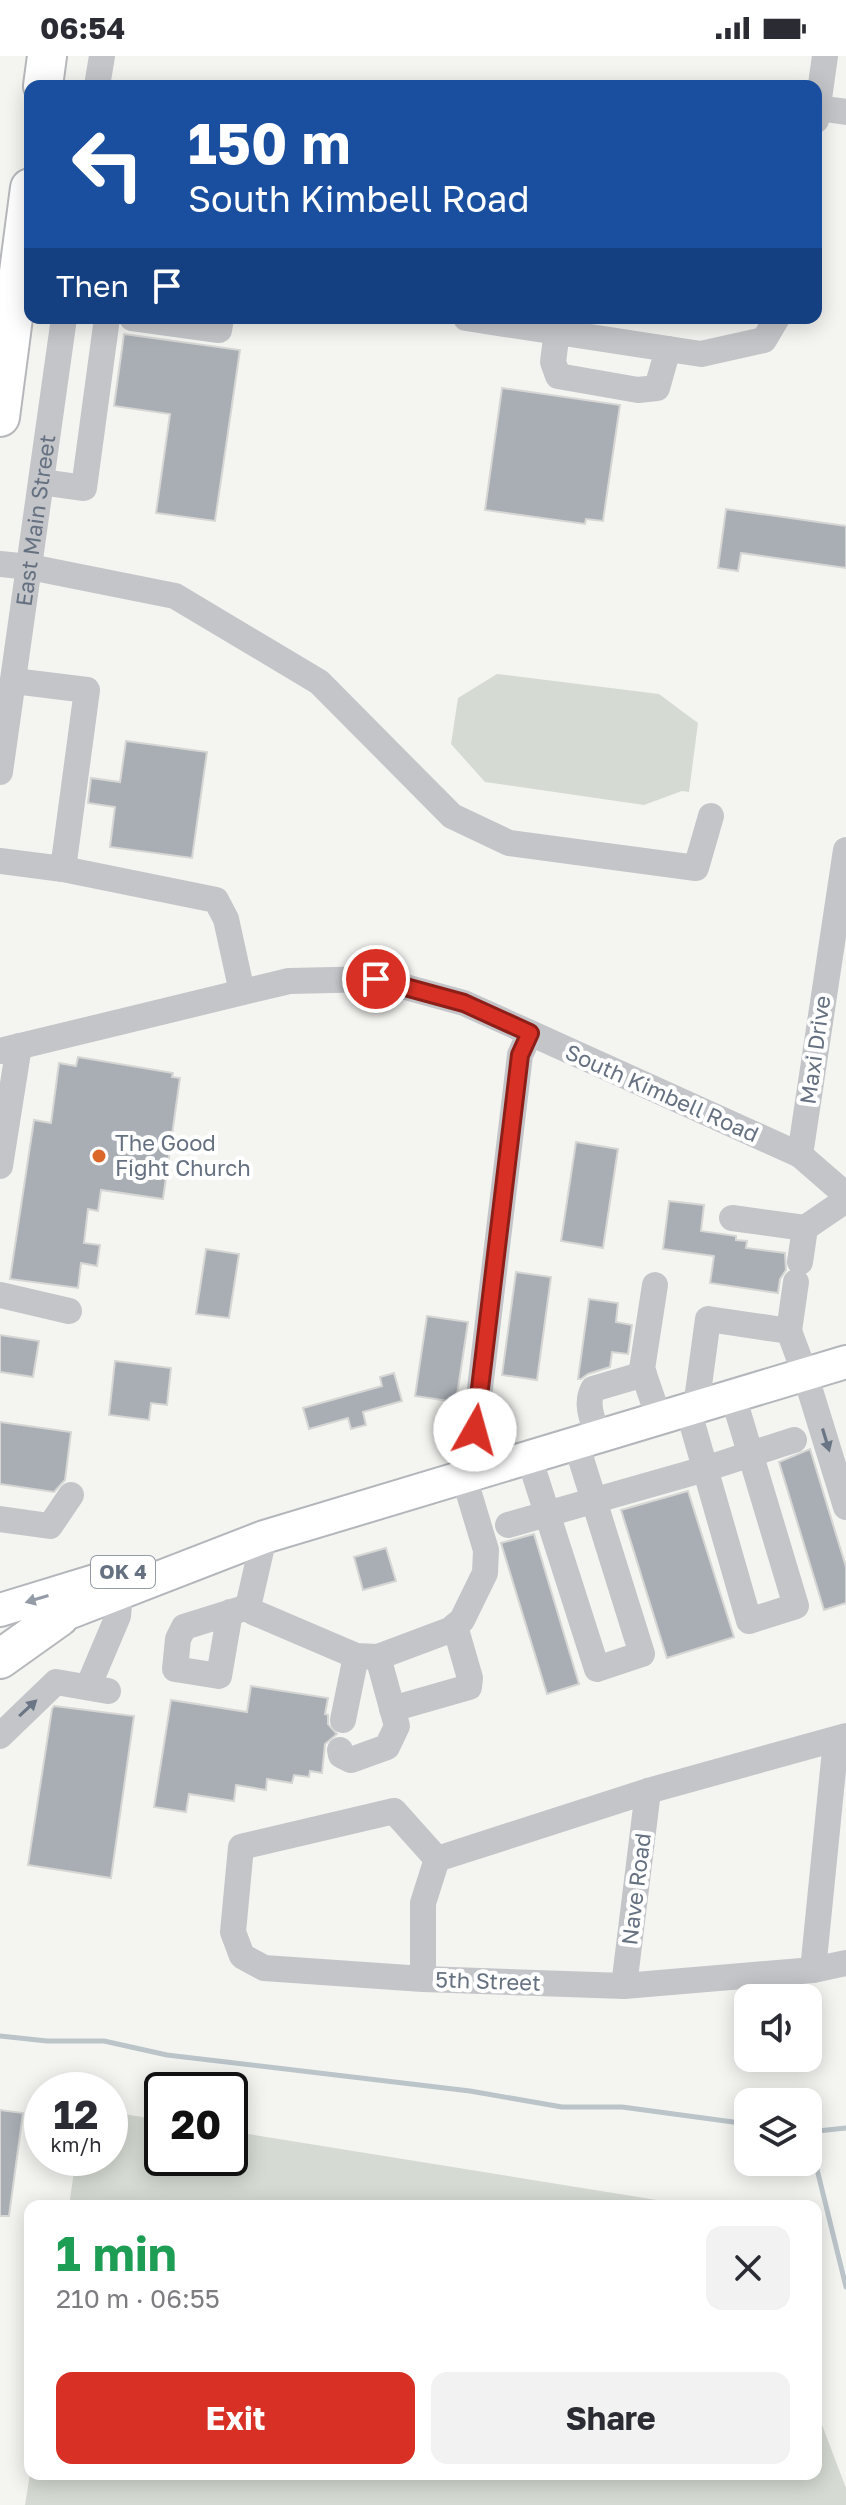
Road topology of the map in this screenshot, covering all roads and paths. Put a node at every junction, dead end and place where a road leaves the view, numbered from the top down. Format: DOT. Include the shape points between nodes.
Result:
graph roads {
  1 [pos="47,56"];
  2 [pos="102,56"];
  3 [pos="825,56"];
  4 [pos="44,80"];
  5 [pos="98,80"];
  6 [pos="822,80"];
  7 [pos="846,112"];
  8 [pos="822,114"];
  9 [pos="24,234"];
  10 [pos="63,324"];
  11 [pos="106,324"];
  12 [pos="176,324"];
  13 [pos="220,324"];
  14 [pos="508,324"];
  15 [pos="771,329"];
  16 [pos="557,331"];
  17 [pos="668,349"];
  18 [pos="57,369"];
  19 [pos="100,374"];
  20 [pos="0,417"];
  21 [pos="41,482"];
  22 [pos="0,564"];
  23 [pos="30,567"];
  24 [pos="14,681"];
  25 [pos="0,772"];
  26 [pos="711,816"];
  27 [pos="846,850"];
  28 [pos="0,861"];
  29 [pos="63,869"];
  30 [pos="242,992"];
  31 [pos="835,994"];
  32 [pos="530,1033"];
  33 [pos="10,1048"];
  34 [pos="800,1155"];
  35 [pos="0,1166"];
  36 [pos="846,1197"];
  37 [pos="732,1218"];
  38 [pos="805,1228"];
  39 [pos="655,1285"];
  40 [pos="0,1295"];
  41 [pos="69,1311"];
  42 [pos="789,1331"];
  43 [pos="846,1362"];
  44 [pos="644,1374"];
  45 [pos="805,1374"];
  46 [pos="733,1396"];
  47 [pos="681,1411"];
  48 [pos="587,1440"];
  49 [pos="794,1440"];
  50 [pos="751,1454"];
  51 [pos="529,1457"];
  52 [pos="705,1469"];
  53 [pos="476,1473"];
  54 [pos="71,1495"];
  55 [pos="595,1502"];
  56 [pos="846,1507"];
  57 [pos="548,1515"];
  58 [pos="0,1519"];
  59 [pos="508,1525"];
  60 [pos="256,1540"];
  61 [pos="120,1593"];
  62 [pos="0,1610"];
  63 [pos="59,1617"];
  64 [pos="455,1626"];
  65 [pos="0,1639"];
  66 [pos="367,1656"];
  67 [pos="0,1659"];
  68 [pos="392,1709"];
  69 [pos="343,1720"];
  70 [pos="0,1736"];
  71 [pos="841,1738"];
  72 [pos="340,1750"];
  73 [pos="648,1791"];
  74 [pos="437,1859"];
  75 [pos="846,1963"];
  76 [pos="813,1970"];
  77 [pos="423,1979"];
  78 [pos="624,1986"];
  1 -- 4 [label="highway"];
  2 -- 5 [label="street"];
  3 -- 6 [label="street"];
  7 -- 8 [label="street"];
  9 -- 20 [label="highway"];
  10 -- 18 [label="street, East Main Street"];
  11 -- 19 [label="street"];
  12 -- 13 [label="street" via="219,330"];
  14 -- 16 [label="street"];
  15 -- 17 [label="street" via="701,354"];
  16 -- 17 [label="street"];
  16 -- 17 [label="street" via="553,362 558,376 638,390 657,388"];
  18 -- 19 [label="street"];
  18 -- 21 [label="street, East Main Street"];
  19 -- 21 [label="street" via="84,488"];
  21 -- 23 [label="street, East Main Street"];
  22 -- 23 [label="street"];
  23 -- 24 [label="street, East Main Street"];
  23 -- 26 [label="street" via="175,596 319,682 452,816 509,843 696,868"];
  24 -- 25 [label="street, East Main Street"];
  24 -- 29 [label="street" via="87,690"];
  27 -- 31 [label="street, Maxi Drive"];
  28 -- 29 [label="street"];
  29 -- 30 [label="street" via="216,900 226,919"];
  30 -- 32 [label="street, South Kimbell Road" via="289,981 376,979 464,1003"];
  30 -- 33 [label="street, South Kimbell Road"];
  31 -- 34 [label="street, Maxi Drive"];
  32 -- 34 [label="street, South Kimbell Road"];
  32 -- 53 [label="street" via="520,1055 475,1430"];
  33 -- 35 [label="street"];
  34 -- 36 [label="street, South Kimbell Road"];
  36 -- 38 [label="street"];
  37 -- 38 [label="street"];
  38 -- 42 [label="street"];
  39 -- 44 [label="street"];
  40 -- 41 [label="street"];
  42 -- 45 [label="street"];
  42 -- 47 [label="street" via="708,1319"];
  43 -- 45 [label="main road, OK 4"];
  44 -- 47 [label="street"];
  44 -- 48 [label="street" via="593,1389"];
  45 -- 46 [label="main road, OK 4"];
  45 -- 56 [label="street, one-way"];
  46 -- 47 [label="main road, OK 4"];
  46 -- 50 [label="street"];
  47 -- 48 [label="main road, OK 4"];
  47 -- 52 [label="street"];
  48 -- 51 [label="main road, OK 4"];
  48 -- 55 [label="street"];
  49 -- 50 [label="street"];
  50 -- 52 [label="street"];
  50 -- 52 [label="street" via="796,1606 749,1621"];
  51 -- 53 [label="main road, OK 4"];
  51 -- 57 [label="street"];
  52 -- 55 [label="street"];
  53 -- 60 [label="main road, OK 4"];
  53 -- 64 [label="street" via="485,1573"];
  54 -- 58 [label="street" via="50,1526"];
  55 -- 57 [label="street"];
  55 -- 57 [label="street" via="642,1654 597,1669"];
  57 -- 59 [label="street"];
  60 -- 61 [label="main road, OK 4"];
  60 -- 62 [label="main road, OK 4, one-way" via="158,1562"];
  60 -- 66 [label="street" via="239,1609"];
  61 -- 63 [label="main road, OK 4"];
  70 -- 61 [label="street, one-way" via="56,1682 98,1689"];
  63 -- 65 [label="main road"];
  63 -- 67 [label="highway, OK 4"];
  64 -- 66 [label="street"];
  64 -- 68 [label="street" via="469,1687"];
  66 -- 68 [label="street"];
  66 -- 69 [label="street"];
  68 -- 72 [label="street" via="397,1726 387,1747 351,1760"];
  71 -- 73 [label="street"];
  71 -- 76 [label="street"];
  73 -- 74 [label="street"];
  73 -- 78 [label="street, Nave Road"];
  74 -- 77 [label="street" via="423,1903"];
  74 -- 77 [label="street, 5th Street" via="394,1811 241,1847 233,1932 242,1956 264,1968"];
  75 -- 76 [label="street, 5th Street"];
  76 -- 78 [label="street, 5th Street"];
  77 -- 78 [label="street, 5th Street"];
}
